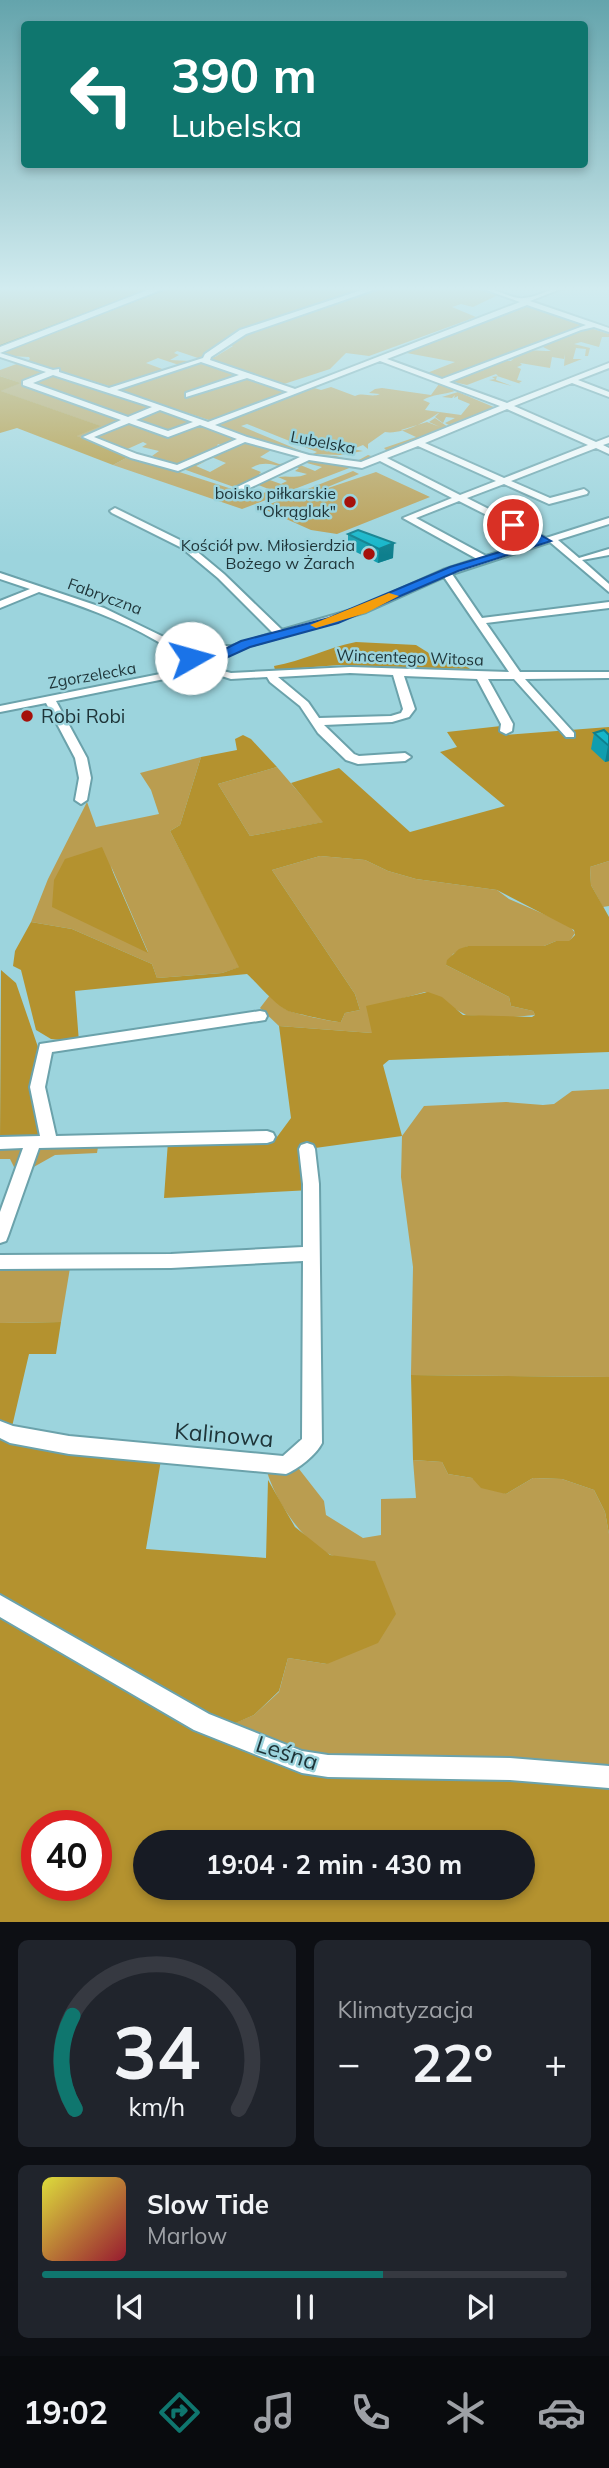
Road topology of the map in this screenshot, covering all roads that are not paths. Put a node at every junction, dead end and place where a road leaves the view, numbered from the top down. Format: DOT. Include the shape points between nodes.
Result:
graph roads {
  1 [pos="46,376"];
  2 [pos="67,376"];
  3 [pos="151,376"];
  4 [pos="245,376"];
  5 [pos="249,376"];
  6 [pos="333,376"];
  7 [pos="425,376"];
  8 [pos="458,376"];
  9 [pos="582,376"];
  10 [pos="571,380"];
  11 [pos="442,382"];
  12 [pos="110,390"];
  13 [pos="294,391"];
  14 [pos="189,395"];
  15 [pos="609,395"];
  16 [pos="507,406"];
  17 [pos="160,407"];
  18 [pos="128,420"];
  19 [pos="205,423"];
  20 [pos="244,439"];
  21 [pos="609,440"];
  22 [pos="419,443"];
  23 [pos="596,446"];
  24 [pos="609,451"];
  25 [pos="308,457"];
  26 [pos="381,458"];
  27 [pos="504,480"];
  28 [pos="238,490"];
  29 [pos="584,492"];
  30 [pos="459,497"];
  31 [pos="115,511"];
  32 [pos="609,521"];
  33 [pos="549,540"];
  34 [pos="609,552"];
  35 [pos="584,558"];
  36 [pos="486,560"];
  37 [pos="446,572"];
  38 [pos="0,576"];
  39 [pos="38,589"];
  40 [pos="609,589"];
  41 [pos="0,605"];
  42 [pos="609,605"];
  43 [pos="480,621"];
  44 [pos="154,633"];
  45 [pos="280,634"];
  46 [pos="240,646"];
  47 [pos="192,665"];
  48 [pos="211,666"];
  49 [pos="397,671"];
  50 [pos="272,675"];
  51 [pos="516,675"];
  52 [pos="481,676"];
  53 [pos="608,678"];
  54 [pos="49,698"];
  55 [pos="0,709"];
  56 [pos="315,722"];
  57 [pos="506,731"];
  58 [pos="570,735"];
  59 [pos="405,757"];
  60 [pos="81,800"];
  61 [pos="260,1016"];
  62 [pos="267,1137"];
  63 [pos="41,1142"];
  64 [pos="0,1143"];
  65 [pos="307,1149"];
  66 [pos="0,1236"];
  67 [pos="310,1254"];
  68 [pos="0,1262"];
  69 [pos="0,1429"];
  70 [pos="0,1605"];
  71 [pos="609,1777"];
  1 -- 18 [label="street" via="26,383"];
  2 -- 12 [label="street, Lubelska"];
  3 -- 12 [label="street"];
  4 -- 14 [label="street"];
  5 -- 13 [label="street"];
  6 -- 13 [label="street"];
  7 -- 11 [label="street"];
  8 -- 11 [label="street"];
  9 -- 10 [label="street"];
  10 -- 15 [label="street"];
  10 -- 16 [label="street"];
  11 -- 16 [label="street"];
  12 -- 17 [label="street, Lubelska"];
  13 -- 19 [label="street"];
  16 -- 22 [label="street"];
  16 -- 23 [label="street"];
  17 -- 18 [label="street"];
  17 -- 19 [label="street, Lubelska"];
  18 -- 19 [label="street" via="168,434"];
  18 -- 20 [label="street" via="87,437 178,468"];
  19 -- 20 [label="street, Lubelska"];
  20 -- 25 [label="street, Lubelska"];
  21 -- 23 [label="street"];
  22 -- 26 [label="street"];
  22 -- 27 [label="street"];
  23 -- 24 [label="street"];
  23 -- 27 [label="street"];
  25 -- 26 [label="street, Lubelska" via="362,466"];
  25 -- 28 [label="street"];
  26 -- 30 [label="street, Lubelska"];
  27 -- 29 [label="street" via="549,501"];
  27 -- 30 [label="street"];
  30 -- 33 [label="street, Lubelska"];
  30 -- 36 [label="street" via="408,518"];
  31 -- 45 [label="street" via="185,546"];
  32 -- 33 [label="street"];
  33 -- 36 [label="street"];
  33 -- 40 [label="street, Lubelska"];
  34 -- 35 [label="street"];
  36 -- 37 [label="street"];
  37 -- 43 [label="street"];
  37 -- 45 [label="street" via="362,610"];
  38 -- 39 [label="street, Fabryczna"];
  39 -- 41 [label="street"];
  39 -- 44 [label="street, Fabryczna" via="128,619"];
  42 -- 43 [label="street"];
  43 -- 51 [label="street"];
  44 -- 46 [label="street" via="195,648"];
  44 -- 47 [label="street, Fabryczna"];
  45 -- 46 [label="street"];
  46 -- 48 [label="street"];
  47 -- 48 [label="street, Zgorzelecka"];
  47 -- 54 [label="street, Zgorzelecka" via="171,677"];
  48 -- 50 [label="street, Wincentego Witosa" via="231,676"];
  49 -- 50 [label="street, Wincentego Witosa"];
  49 -- 52 [label="street, Wincentego Witosa"];
  49 -- 56 [label="street" via="409,709 405,715"];
  50 -- 56 [label="street" via="304,704"];
  51 -- 52 [label="street, Wincentego Witosa"];
  51 -- 53 [label="street, Wincentego Witosa"];
  51 -- 58 [label="street"];
  52 -- 57 [label="street" via="507,724"];
  54 -- 55 [label="street, Zgorzelecka"];
  54 -- 60 [label="street" via="81,758 85,778"];
  56 -- 59 [label="street" via="350,757"];
  61 -- 63 [label="street" via="45,1048 37,1076 37,1092 48,1125"];
  62 -- 63 [label="street"];
  63 -- 64 [label="street"];
  63 -- 66 [label="street"];
  65 -- 67 [label="street, Kalinowa"];
  67 -- 68 [label="street"];
  67 -- 69 [label="street, Kalinowa" via="312,1443 286,1465 69,1445"];
  70 -- 71 [label="street, Leśna" via="202,1722 302,1762"];
}
